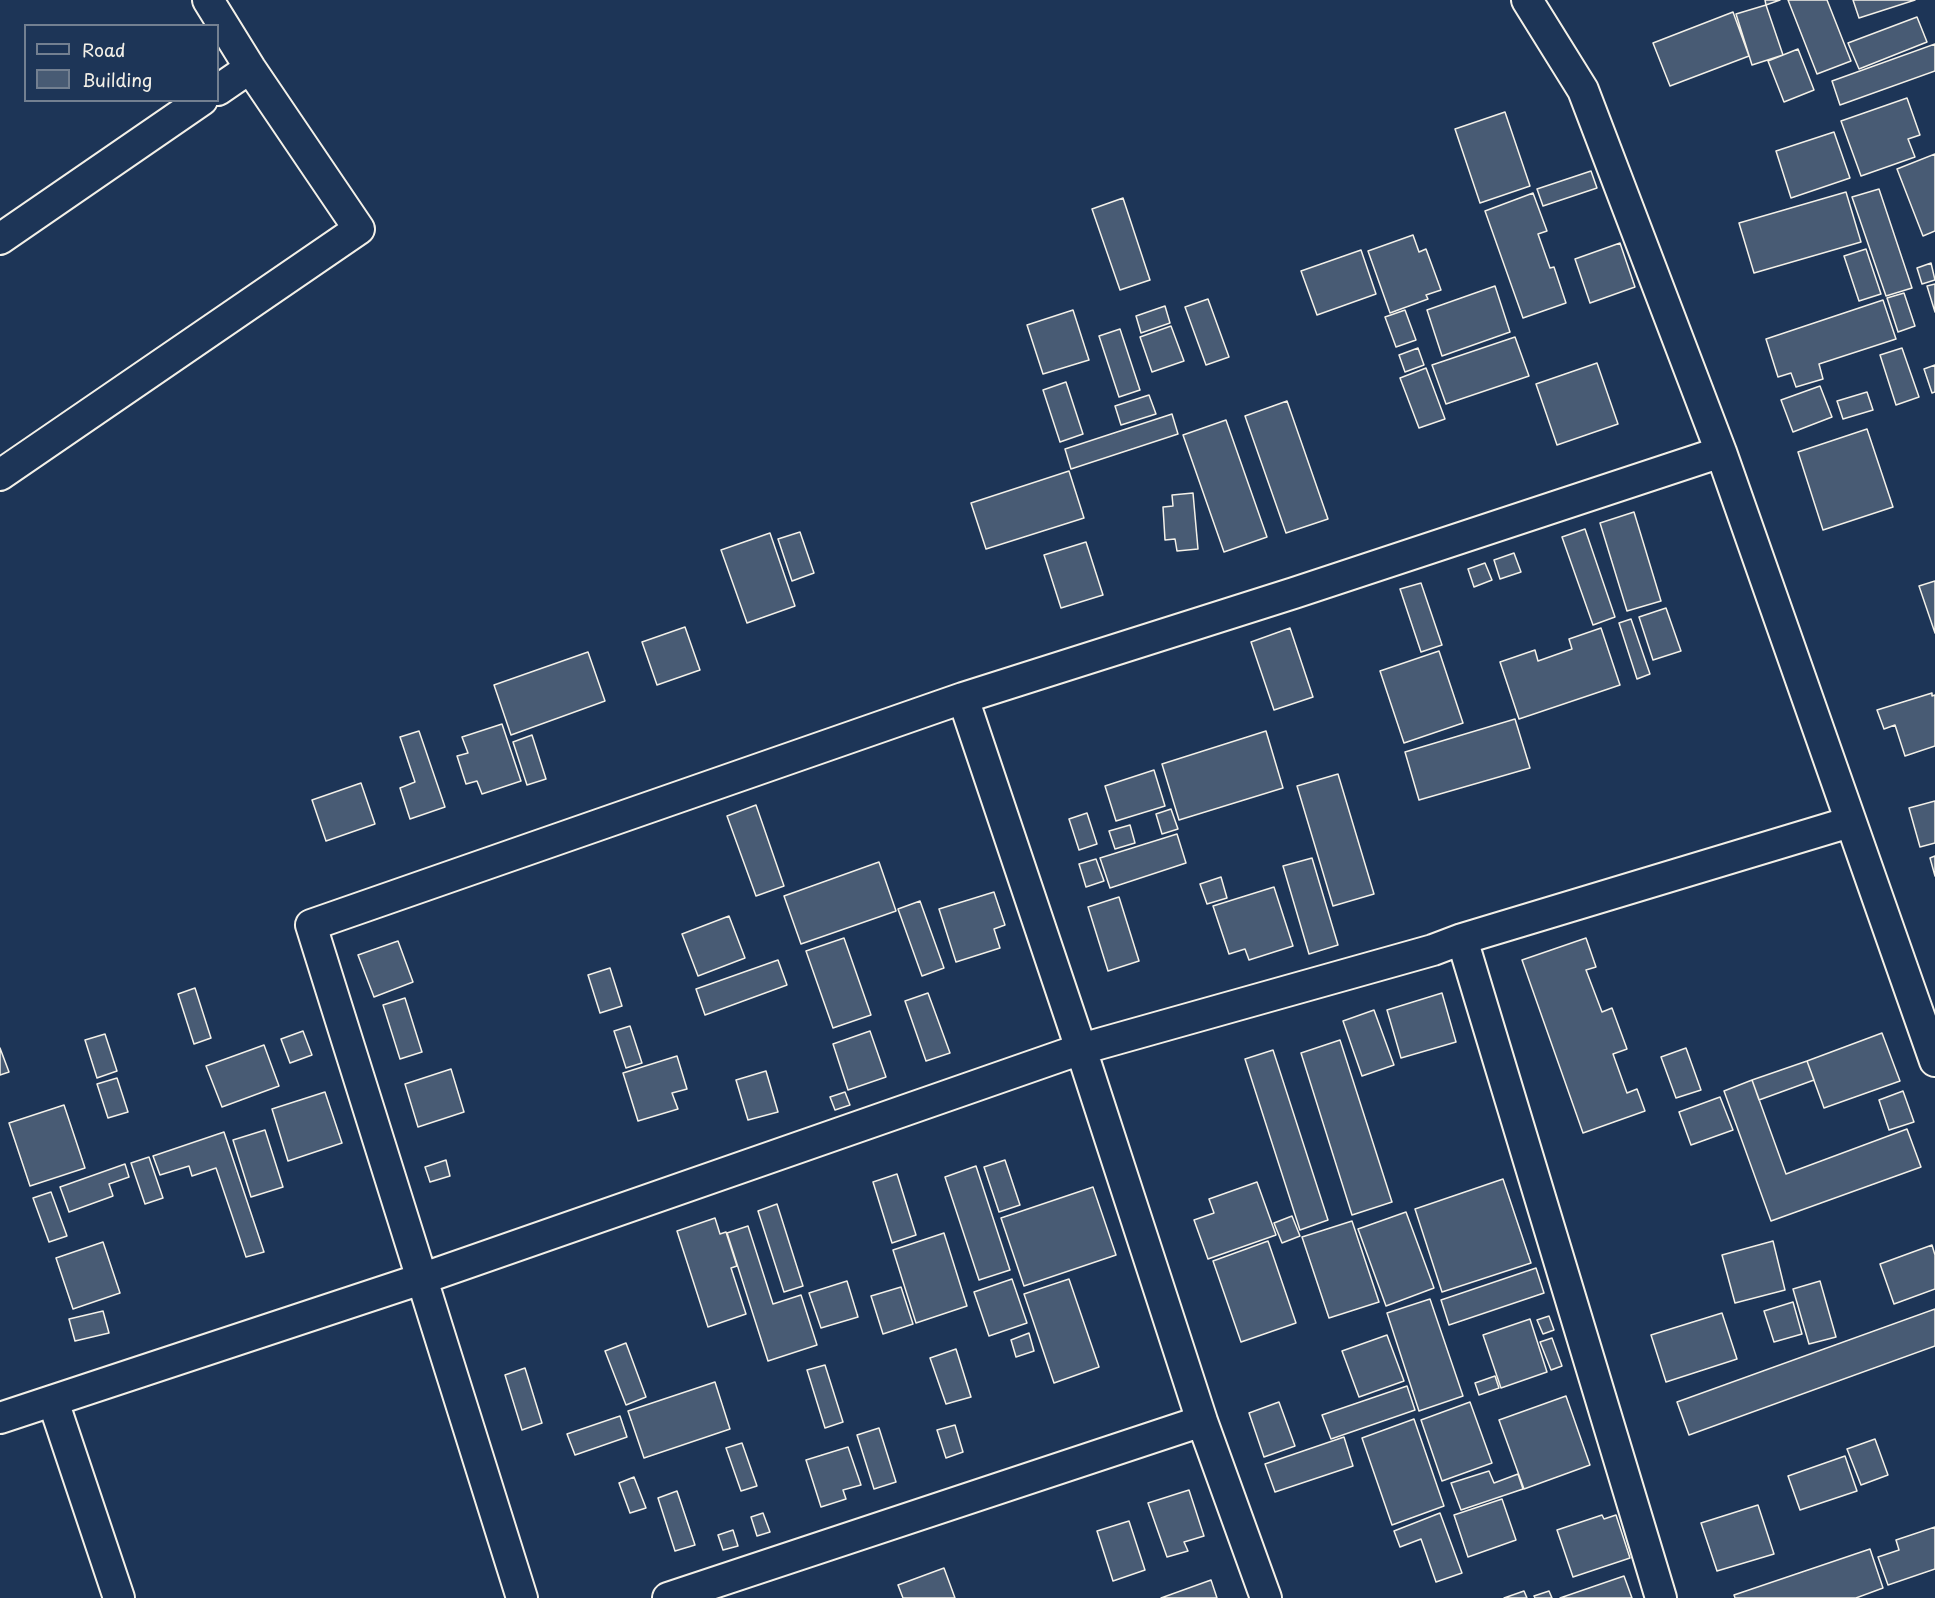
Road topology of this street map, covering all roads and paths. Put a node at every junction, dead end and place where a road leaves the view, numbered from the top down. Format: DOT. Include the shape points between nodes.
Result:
graph roads {
  1 [pos="208,0"];
  2 [pos="1527,0"];
  3 [pos="250,68"];
  4 [pos="219,89"];
  5 [pos="199,102"];
  6 [pos="0,239"];
  7 [pos="1720,452"];
  8 [pos="0,475"];
  9 [pos="963,698"];
  10 [pos="1850,822"];
  11 [pos="1462,939"];
  12 [pos="1081,1049"];
  13 [pos="1935,1061"];
  14 [pos="421,1279"];
  15 [pos="53,1401"];
  16 [pos="0,1418"];
  17 [pos="1202,1421"];
  18 [pos="119,1598"];
  19 [pos="522,1598"];
  20 [pos="668,1598"];
  21 [pos="1266,1598"];
  22 [pos="1661,1598"];
  1 -- 3 [label="street"];
  2 -- 7 [label="street" via="1583,90"];
  3 -- 4 [label="street"];
  3 -- 8 [label="street" via="359,229"];
  5 -- 6 [label="street"];
  7 -- 9 [label="street"];
  7 -- 10 [label="street"];
  9 -- 12 [label="street"];
  9 -- 14 [label="street" via="311,925"];
  10 -- 11 [label="street"];
  10 -- 13 [label="street"];
  11 -- 12 [label="street"];
  11 -- 22 [label="street"];
  12 -- 14 [label="street"];
  12 -- 17 [label="street"];
  14 -- 15 [label="street"];
  14 -- 19 [label="street"];
  15 -- 16 [label="street"];
  15 -- 18 [label="street"];
  17 -- 20 [label="street"];
  17 -- 21 [label="street"];
}
